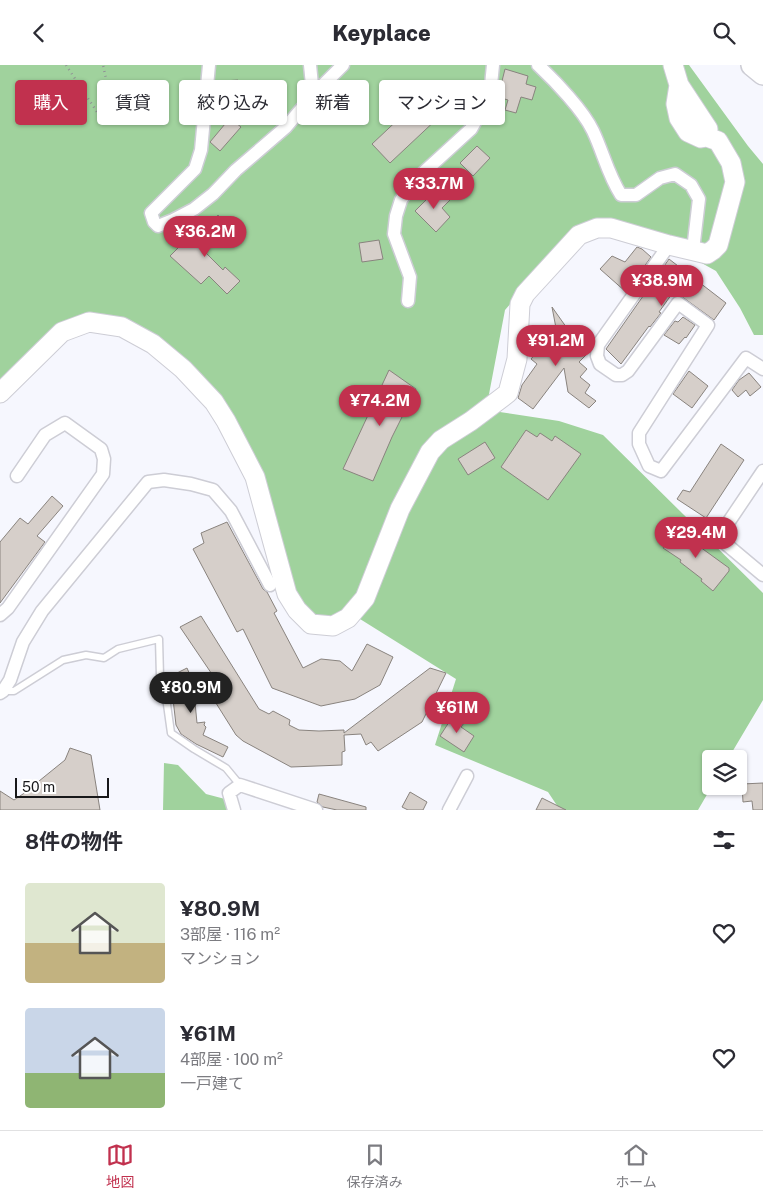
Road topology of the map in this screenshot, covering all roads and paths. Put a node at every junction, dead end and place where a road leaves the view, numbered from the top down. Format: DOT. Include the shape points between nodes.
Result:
graph roads {
  1 [pos="66,65"];
  2 [pos="103,65"];
  3 [pos="209,65"];
  4 [pos="310,65"];
  5 [pos="343,65"];
  6 [pos="493,65"];
  7 [pos="538,65"];
  8 [pos="673,65"];
  9 [pos="752,65"];
  10 [pos="763,74"];
  11 [pos="312,80"];
  12 [pos="328,80"];
  13 [pos="297,114"];
  14 [pos="669,245"];
  15 [pos="693,250"];
  16 [pos="408,301"];
  17 [pos="763,369"];
  18 [pos="0,393"];
  19 [pos="763,471"];
  20 [pos="17,476"];
  21 [pos="763,575"];
  22 [pos="270,585"];
  23 [pos="0,615"];
  24 [pos="2,692"];
  25 [pos="467,776"];
  26 [pos="240,785"];
  27 [pos="234,810"];
  28 [pos="316,810"];
  29 [pos="449,810"];
  1 -- 2 [label="path" via="99,115 114,116"];
  3 -- 13 [label="street" via="201,150 194,169 151,213 158,225 194,209 213,194"];
  4 -- 11 [label="street"];
  5 -- 12 [label="street"];
  6 -- 16 [label="street" via="490,95 471,129 413,183 401,200 394,234 410,277"];
  7 -- 15 [label="street" via="555,81 592,129 621,195 636,195 660,178 675,175 691,185 699,199"];
  8 -- 15 [label="street" via="678,85 708,129 707,137 718,141 731,163 734,182 718,245 706,254"];
  9 -- 10 [label="main road"];
  14 -- 15 [label="street"];
  14 -- 17 [label="street" via="598,345 596,356 600,364 616,375 622,375 678,303 708,325 639,433 639,444 649,465 661,471 746,359"];
  14 -- 18 [label="street" via="611,228 596,228 579,235 525,294 520,304 517,359 508,393 441,440 430,452 400,509 365,598 348,617 333,626 311,624 297,610 288,594 255,477 226,421 214,402 189,375 153,344 122,327 89,322 62,332"];
  19 -- 21 [label="street" via="720,539"];
  20 -- 23 [label="street" via="45,435 65,423 101,449 104,459 103,474"];
  22 -- 24 [label="street" via="231,511 213,490 164,480 148,481 42,611"];
  24 -- 26 [label="lane" via="14,691 63,660 86,655 104,658 118,649 160,639 160,677 164,683 171,733 226,768"];
  25 -- 29 [label="street"];
  26 -- 27 [label="street" via="229,793"];
  26 -- 28 [label="street"];
}
